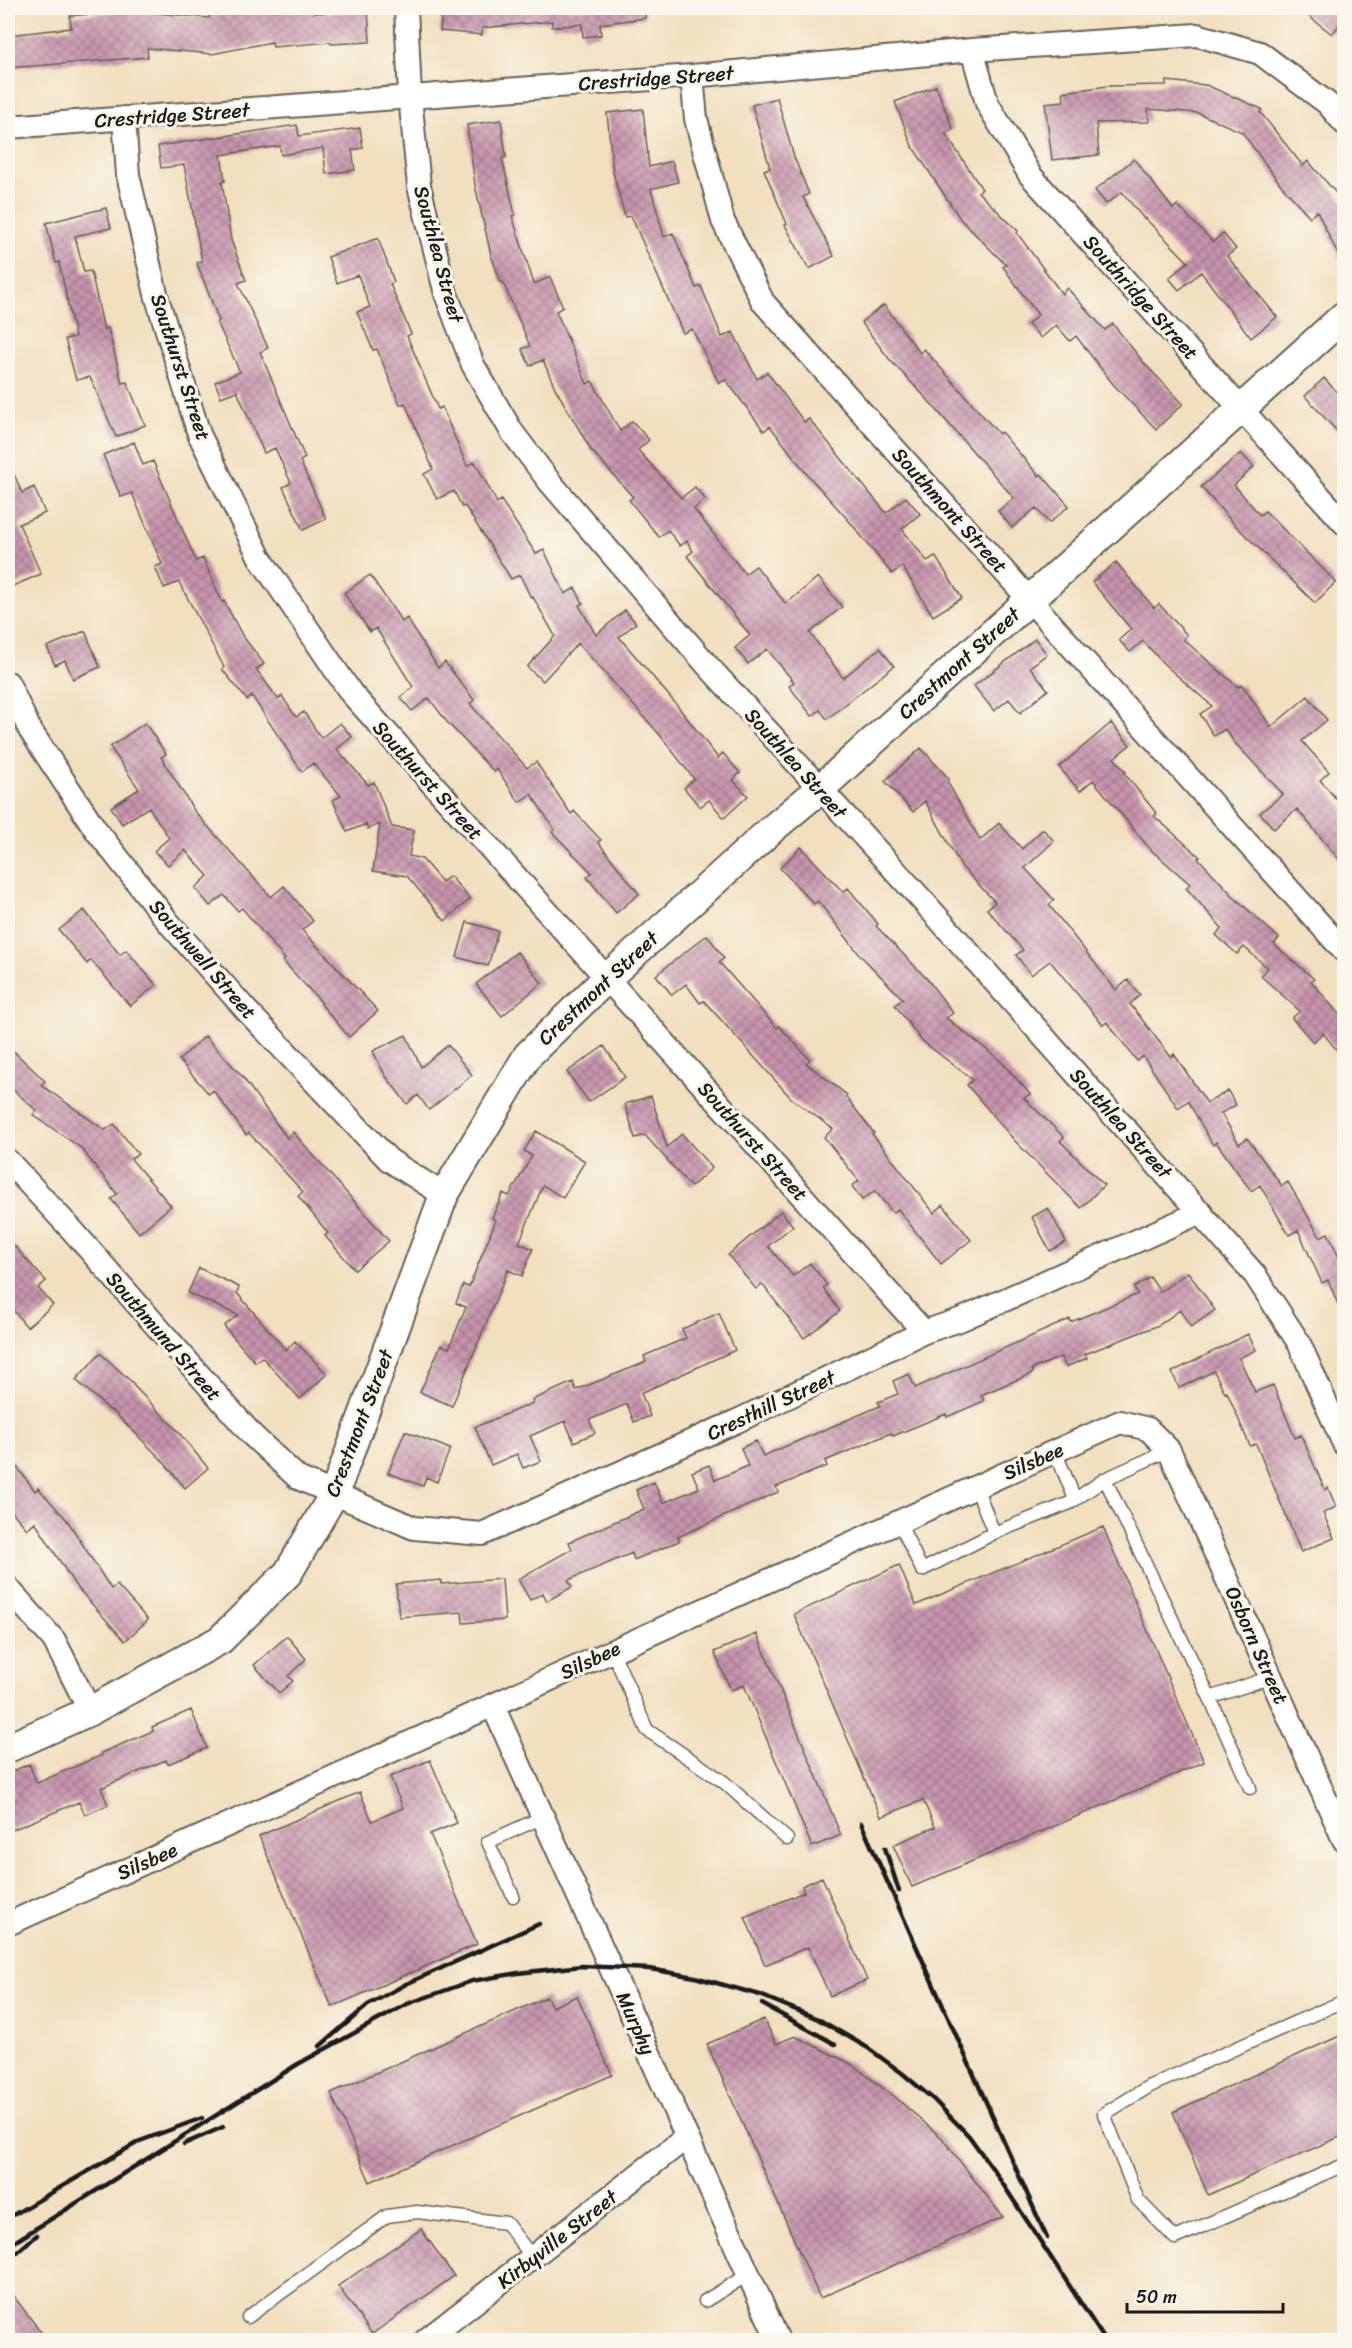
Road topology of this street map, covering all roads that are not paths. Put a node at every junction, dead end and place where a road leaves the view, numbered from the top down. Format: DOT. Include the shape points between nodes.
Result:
graph roads {
  1 [pos="406,8"];
  2 [pos="972,50"];
  3 [pos="692,76"];
  4 [pos="410,97"];
  5 [pos="124,118"];
  6 [pos="1344,123"];
  7 [pos="8,126"];
  8 [pos="1344,316"];
  9 [pos="1242,408"];
  10 [pos="1344,523"];
  11 [pos="1030,599"];
  12 [pos="8,683"];
  13 [pos="820,789"];
  14 [pos="1344,951"];
  15 [pos="606,979"];
  16 [pos="8,1161"];
  17 [pos="444,1195"];
  18 [pos="1201,1212"];
  19 [pos="924,1332"];
  20 [pos="1344,1444"];
  21 [pos="1169,1450"];
  22 [pos="1055,1452"];
  23 [pos="1105,1479"];
  24 [pos="976,1487"];
  25 [pos="335,1492"];
  26 [pos="1076,1499"];
  27 [pos="899,1522"];
  28 [pos="994,1533"];
  29 [pos="8,1588"];
  30 [pos="612,1650"];
  31 [pos="1271,1677"];
  32 [pos="1210,1698"];
  33 [pos="493,1706"];
  34 [pos="90,1711"];
  35 [pos="8,1748"];
  36 [pos="1250,1788"];
  37 [pos="543,1817"];
  38 [pos="787,1839"];
  39 [pos="1344,1840"];
  40 [pos="513,1896"];
  41 [pos="8,1924"];
  42 [pos="1344,2001"];
  43 [pos="687,2137"];
  44 [pos="1344,2165"];
  45 [pos="533,2258"];
  46 [pos="749,2274"];
  47 [pos="705,2301"];
  48 [pos="248,2317"];
  49 [pos="426,2340"];
  50 [pos="778,2340"];
  1 -- 4 [label="street, Southlea Street"];
  2 -- 3 [label="street, Crestridge Street"];
  2 -- 6 [label="street, Crestridge Street" via="1197,35 1260,54 1327,103"];
  2 -- 9 [label="street, Southridge Street" via="987,104 1030,175"];
  3 -- 4 [label="street, Crestridge Street"];
  3 -- 11 [label="street, Southmont Street" via="696,119 723,221 763,302"];
  4 -- 5 [label="street, Crestridge Street"];
  4 -- 13 [label="street, Southlea Street" via="418,186 446,294 473,365 512,432 685,640"];
  5 -- 7 [label="street, Crestridge Street"];
  5 -- 15 [label="street, Southurst Street" via="128,175 157,298 199,434 260,558 351,693"];
  8 -- 9 [label="street, Crestmont Street"];
  9 -- 10 [label="street, Southridge Street"];
  9 -- 11 [label="street, Crestmont Street"];
  11 -- 13 [label="street, Crestmont Street"];
  11 -- 14 [label="street, Southmont Street"];
  12 -- 17 [label="street, Southwell Street" via="30,730 96,831 169,923 389,1160"];
  13 -- 15 [label="street, Crestmont Street"];
  13 -- 18 [label="street, Southlea Street"];
  15 -- 17 [label="street, Crestmont Street" via="528,1055"];
  15 -- 19 [label="street, Southurst Street"];
  16 -- 25 [label="street, Southmund Street" via="253,1436 298,1478"];
  17 -- 25 [label="street, Crestmont Street"];
  18 -- 19 [label="street, Cresthill Street" via="962,1319"];
  18 -- 20 [label="street, Southlea Street" via="1255,1275 1299,1343"];
  19 -- 25 [label="street, Cresthill Street" via="735,1422 482,1534 414,1528"];
  21 -- 22 [label="street, Silsbee" via="1148,1429 1120,1422"];
  21 -- 23 [label="lane"];
  21 -- 31 [label="street, Osborn Street"];
  22 -- 24 [label="street, Silsbee"];
  22 -- 26 [label="lane"];
  23 -- 26 [label="lane"];
  23 -- 32 [label="lane"];
  24 -- 27 [label="street, Silsbee"];
  24 -- 28 [label="lane"];
  25 -- 34 [label="street, Crestmont Street" via="288,1573 220,1640"];
  26 -- 28 [label="lane"];
  27 -- 28 [label="lane" via="922,1570"];
  27 -- 30 [label="street, Silsbee"];
  29 -- 34 [label="street" via="54,1640"];
  30 -- 33 [label="street, Silsbee"];
  30 -- 38 [label="lane" via="647,1730 724,1782"];
  31 -- 32 [label="lane"];
  31 -- 39 [label="street, Osborn Street"];
  32 -- 36 [label="lane"];
  33 -- 37 [label="street, Murphy"];
  33 -- 41 [label="street, Silsbee"];
  34 -- 35 [label="street, Crestmont Street"];
  37 -- 40 [label="lane" via="488,1842"];
  37 -- 43 [label="street, Murphy"];
  42 -- 44 [label="lane" via="1150,2086 1104,2114 1138,2199 1175,2238"];
  43 -- 45 [label="street, Kirbyville Street"];
  43 -- 46 [label="street, Murphy"];
  45 -- 48 [label="lane" via="506,2223 417,2212 387,2216"];
  45 -- 49 [label="street, Kirbyville Street"];
  46 -- 47 [label="lane"];
  46 -- 50 [label="street, Murphy"];
}
